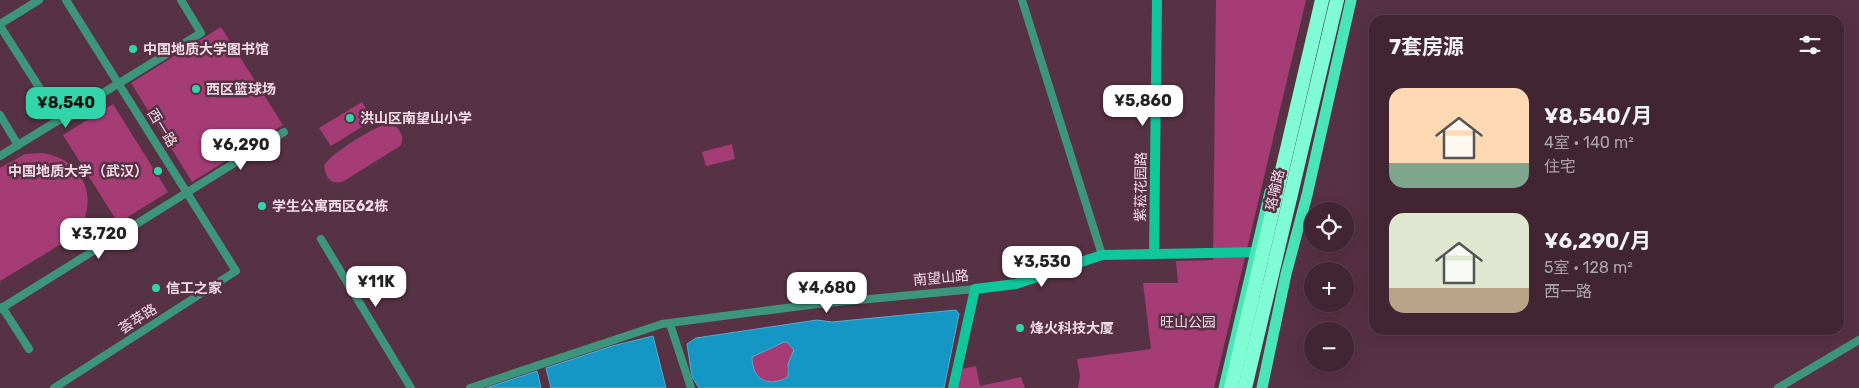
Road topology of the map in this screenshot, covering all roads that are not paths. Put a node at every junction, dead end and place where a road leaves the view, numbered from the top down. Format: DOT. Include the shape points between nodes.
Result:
graph roads {
  1 [pos="39,0"];
  2 [pos="66,0"];
  3 [pos="181,0"];
  4 [pos="1022,0"];
  5 [pos="1158,0"];
  6 [pos="1315,0"];
  7 [pos="1322,0"];
  8 [pos="1336,0"];
  9 [pos="1350,0"];
  10 [pos="0,25"];
  11 [pos="119,83"];
  12 [pos="0,114"];
  13 [pos="60,120"];
  14 [pos="284,132"];
  15 [pos="18,145"];
  16 [pos="0,156"];
  17 [pos="187,192"];
  18 [pos="320,240"];
  19 [pos="1259,252"];
  20 [pos="1154,254"];
  21 [pos="1102,255"];
  22 [pos="236,271"];
  23 [pos="974,289"];
  24 [pos="1,308"];
  25 [pos="674,324"];
  26 [pos="1859,340"];
  27 [pos="29,349"];
  28 [pos="54,388"];
  29 [pos="411,388"];
  30 [pos="470,388"];
  31 [pos="691,388"];
  32 [pos="953,388"];
  33 [pos="1224,388"];
  34 [pos="1231,388"];
  35 [pos="1245,388"];
  36 [pos="1262,388"];
  37 [pos="1778,388"];
  1 -- 10 [label="street"];
  2 -- 11 [label="street, 西一路"];
  3 -- 11 [label="street" via="201,33"];
  4 -- 21 [label="street"];
  5 -- 20 [label="street, 紫菘花园路"];
  6 -- 19 [label="main road"];
  7 -- 19 [label="highway, 珞喻路"];
  8 -- 35 [label="highway, 珞喻路"];
  9 -- 36 [label="main road"];
  10 -- 13 [label="street"];
  11 -- 13 [label="street"];
  11 -- 17 [label="street, 西一路"];
  12 -- 15 [label="street"];
  13 -- 15 [label="street"];
  14 -- 17 [label="street"];
  15 -- 16 [label="street"];
  17 -- 22 [label="street, 西一路"];
  17 -- 24 [label="street"];
  18 -- 29 [label="street"];
  19 -- 20 [label="street, 南望山路"];
  19 -- 33 [label="main road"];
  19 -- 34 [label="highway, 珞喻路"];
  20 -- 21 [label="street, 南望山路"];
  21 -- 23 [label="street, 南望山路" via="1016,284"];
  22 -- 28 [label="street, 荟萃路"];
  23 -- 25 [label="street, 南望山路" via="817,304"];
  23 -- 32 [label="street"];
  24 -- 27 [label="street"];
  25 -- 30 [label="street, 南望山路" via="662,324"];
  25 -- 31 [label="street"];
  26 -- 37 [label="street"];
}
